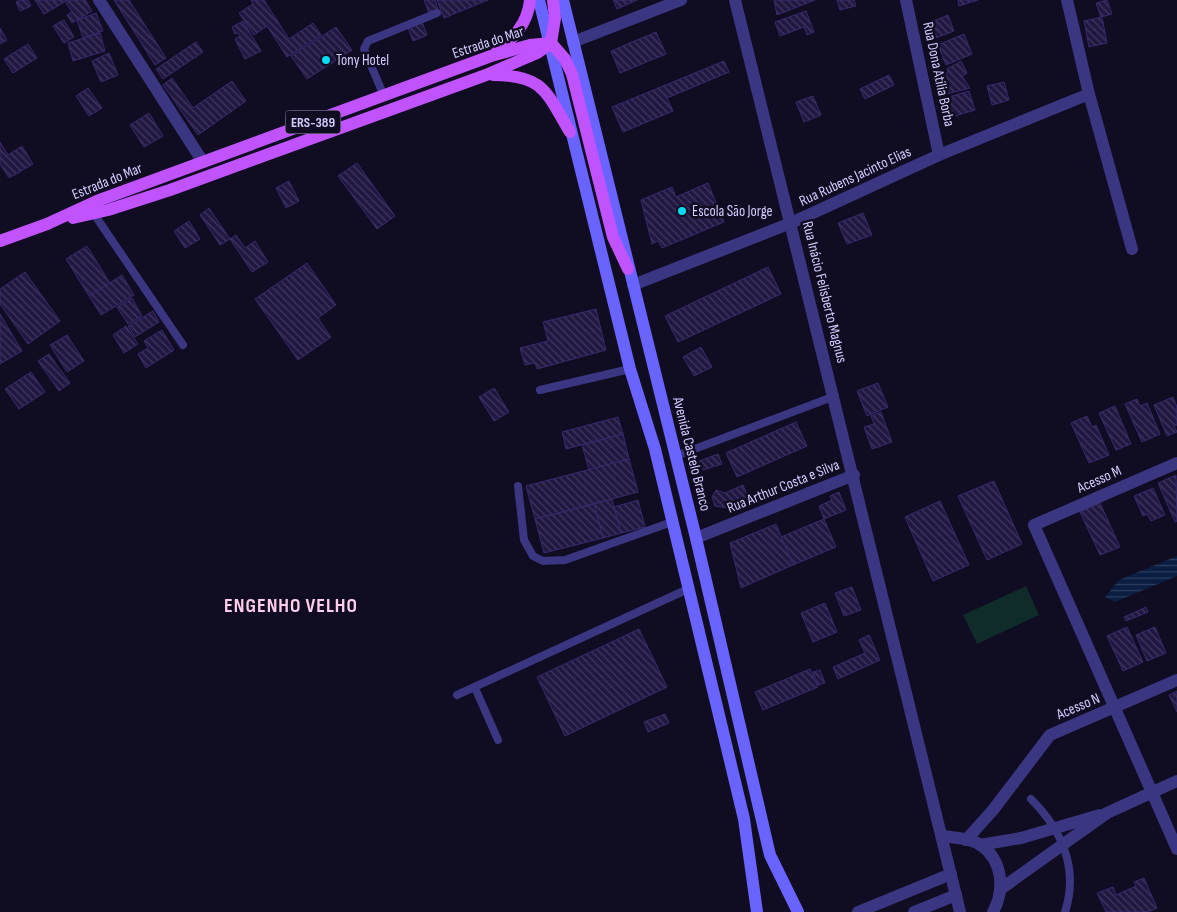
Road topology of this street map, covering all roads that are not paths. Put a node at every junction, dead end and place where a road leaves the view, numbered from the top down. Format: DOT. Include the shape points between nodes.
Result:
graph roads {
  1 [pos="99,0"];
  2 [pos="530,0"];
  3 [pos="539,0"];
  4 [pos="553,0"];
  5 [pos="563,0"];
  6 [pos="681,0"];
  7 [pos="736,0"];
  8 [pos="906,0"];
  9 [pos="1067,0"];
  10 [pos="437,13"];
  11 [pos="573,42"];
  12 [pos="550,43"];
  13 [pos="491,56"];
  14 [pos="486,75"];
  15 [pos="1090,94"];
  16 [pos="384,96"];
  17 [pos="570,132"];
  18 [pos="939,155"];
  19 [pos="203,162"];
  20 [pos="91,209"];
  21 [pos="791,223"];
  22 [pos="0,241"];
  23 [pos="1132,249"];
  24 [pos="628,268"];
  25 [pos="634,285"];
  26 [pos="183,345"];
  27 [pos="630,369"];
  28 [pos="540,390"];
  29 [pos="835,396"];
  30 [pos="676,456"];
  31 [pos="1177,463"];
  32 [pos="854,475"];
  33 [pos="518,486"];
  34 [pos="672,522"];
  35 [pos="696,538"];
  36 [pos="688,589"];
  37 [pos="1177,680"];
  38 [pos="475,688"];
  39 [pos="457,695"];
  40 [pos="1113,708"];
  41 [pos="498,740"];
  42 [pos="1177,781"];
  43 [pos="1150,792"];
  44 [pos="1031,800"];
  45 [pos="1108,813"];
  46 [pos="1054,826"];
  47 [pos="943,836"];
  48 [pos="966,840"];
  49 [pos="980,844"];
  50 [pos="1063,844"];
  51 [pos="1177,849"];
  52 [pos="951,874"];
  53 [pos="1002,888"];
  54 [pos="956,895"];
  55 [pos="758,912"];
  56 [pos="798,912"];
  57 [pos="858,912"];
  58 [pos="914,912"];
  59 [pos="960,912"];
  60 [pos="993,912"];
  61 [pos="1065,912"];
  1 -- 19 [label="street"];
  2 -- 13 [label="main road" via="517,33"];
  3 -- 12 [label="main road"];
  4 -- 12 [label="main road" via="555,18"];
  5 -- 11 [label="main road, Avenida Castelo Branco"];
  6 -- 11 [label="street"];
  7 -- 21 [label="street, Rua Inácio Felisberto Magnus"];
  8 -- 18 [label="street, Rua Dona Atília Borba"];
  9 -- 15 [label="street"];
  10 -- 16 [label="lane" via="368,41 364,49"];
  11 -- 24 [label="main road, Avenida Castelo Branco"];
  12 -- 13 [label="main road, Estrada do Mar / ERS-389" via="530,44"];
  12 -- 14 [label="main road, Estrada do Mar / ERS-389" via="537,53"];
  12 -- 17 [label="main road"];
  12 -- 24 [label="main road" via="566,59 572,74 613,238"];
  13 -- 16 [label="main road, Estrada do Mar / ERS-389"];
  14 -- 17 [label="main road" via="518,75 535,82 546,93"];
  14 -- 20 [label="main road, Estrada do Mar / ERS-389" via="170,190"];
  15 -- 18 [label="street, Rua Rubens Jacinto Elias"];
  15 -- 23 [label="street"];
  16 -- 19 [label="main road, Estrada do Mar / ERS-389"];
  17 -- 27 [label="main road"];
  18 -- 21 [label="street, Rua Rubens Jacinto Elias"];
  19 -- 20 [label="main road, Estrada do Mar / ERS-389"];
  20 -- 22 [label="main road, Estrada do Mar / ERS-389"];
  20 -- 26 [label="lane"];
  21 -- 25 [label="street, Rua Rubens Jacinto Elias"];
  21 -- 29 [label="street, Rua Inácio Felisberto Magnus"];
  24 -- 25 [label="main road, Avenida Castelo Branco"];
  25 -- 30 [label="main road, Avenida Castelo Branco"];
  27 -- 28 [label="lane"];
  27 -- 34 [label="main road" via="655,449"];
  29 -- 30 [label="lane"];
  29 -- 32 [label="street, Rua Inácio Felisberto Magnus"];
  30 -- 35 [label="main road, Avenida Castelo Branco"];
  31 -- 40 [label="street, Acesso M" via="1034,525"];
  32 -- 35 [label="street, Rua Arthur Costa e Silva"];
  32 -- 47 [label="street, Rua Inácio Felisberto Magnus"];
  33 -- 34 [label="lane" via="524,540 533,556 543,561 565,560"];
  34 -- 36 [label="main road"];
  35 -- 56 [label="main road, Avenida Castelo Branco" via="770,855"];
  36 -- 38 [label="lane"];
  36 -- 55 [label="main road" via="744,819"];
  37 -- 40 [label="street, Acesso N"];
  38 -- 39 [label="lane"];
  38 -- 41 [label="lane"];
  40 -- 43 [label="street"];
  40 -- 48 [label="street, Acesso N" via="1050,735"];
  42 -- 43 [label="street"];
  43 -- 45 [label="street"];
  43 -- 51 [label="street"];
  44 -- 46 [label="lane"];
  45 -- 46 [label="street"];
  45 -- 50 [label="street"];
  46 -- 49 [label="street" via="1021,838"];
  46 -- 50 [label="lane"];
  47 -- 48 [label="street"];
  47 -- 52 [label="street, Rua Inácio Felisberto Magnus"];
  48 -- 49 [label="street"];
  49 -- 53 [label="street" via="999,871"];
  50 -- 53 [label="street"];
  50 -- 61 [label="lane" via="1070,878"];
  52 -- 54 [label="street, Rua Inácio Felisberto Magnus"];
  52 -- 57 [label="street"];
  53 -- 60 [label="street"];
  54 -- 58 [label="street"];
  54 -- 59 [label="street, Rua Inácio Felisberto Magnus"];
}
